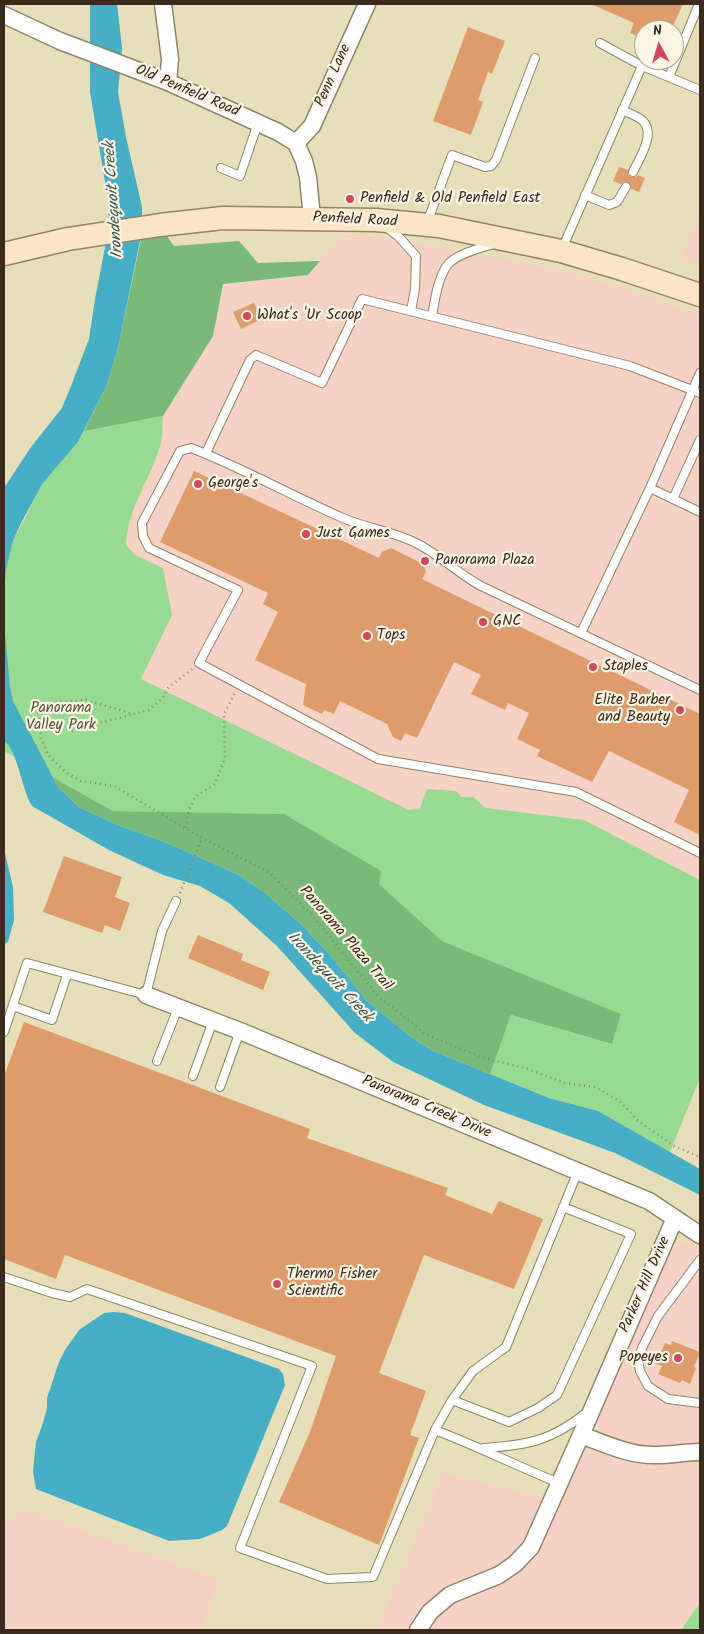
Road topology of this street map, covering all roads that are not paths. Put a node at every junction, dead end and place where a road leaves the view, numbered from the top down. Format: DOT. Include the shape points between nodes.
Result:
graph roads {
  1 [pos="163,4"];
  2 [pos="366,4"];
  3 [pos="699,4"];
  4 [pos="4,15"];
  5 [pos="600,43"];
  6 [pos="535,58"];
  7 [pos="634,62"];
  8 [pos="640,70"];
  9 [pos="652,70"];
  10 [pos="669,77"];
  11 [pos="168,82"];
  12 [pos="700,90"];
  13 [pos="622,110"];
  14 [pos="258,123"];
  15 [pos="296,143"];
  16 [pos="221,168"];
  17 [pos="633,172"];
  18 [pos="626,187"];
  19 [pos="586,195"];
  20 [pos="312,218"];
  21 [pos="376,220"];
  22 [pos="426,225"];
  23 [pos="506,240"];
  24 [pos="561,251"];
  25 [pos="4,254"];
  26 [pos="700,295"];
  27 [pos="412,311"];
  28 [pos="432,316"];
  29 [pos="700,373"];
  30 [pos="696,391"];
  31 [pos="700,440"];
  32 [pos="206,453"];
  33 [pos="650,488"];
  34 [pos="673,498"];
  35 [pos="700,512"];
  36 [pos="581,633"];
  37 [pos="700,690"];
  38 [pos="700,853"];
  39 [pos="176,901"];
  40 [pos="67,975"];
  41 [pos="146,995"];
  42 [pos="13,1006"];
  43 [pos="178,1008"];
  44 [pos="213,1021"];
  45 [pos="240,1031"];
  46 [pos="4,1032"];
  47 [pos="157,1061"];
  48 [pos="193,1076"];
  49 [pos="220,1087"];
  50 [pos="578,1171"];
  51 [pos="563,1207"];
  52 [pos="675,1218"];
  53 [pos="700,1235"];
  54 [pos="700,1260"];
  55 [pos="4,1277"];
  56 [pos="452,1400"];
  57 [pos="700,1402"];
  58 [pos="593,1407"];
  59 [pos="435,1430"];
  60 [pos="581,1435"];
  61 [pos="484,1448"];
  62 [pos="700,1452"];
  63 [pos="559,1483"];
  64 [pos="418,1630"];
  1 -- 11 [label="street" via="170,58"];
  2 -- 15 [label="street, Penn Lane" via="312,126"];
  3 -- 10 [label="lane"];
  4 -- 11 [label="street, Old Penfield Road" via="60,42"];
  5 -- 7 [label="lane"];
  6 -- 22 [label="lane" via="496,160 485,167 452,155"];
  8 -- 13 [label="lane"];
  9 -- 10 [label="lane"];
  10 -- 12 [label="lane"];
  11 -- 14 [label="street, Old Penfield Road"];
  13 -- 17 [label="lane" via="642,120 649,136"];
  13 -- 19 [label="lane"];
  14 -- 15 [label="street, Old Penfield Road"];
  14 -- 16 [label="lane" via="240,176"];
  15 -- 20 [label="street" via="308,177"];
  18 -- 19 [label="lane" via="617,202 609,205"];
  19 -- 24 [label="lane"];
  20 -- 21 [label="main road, Penfield Road"];
  20 -- 25 [label="main road, Penfield Road" via="223,218 160,225 68,239"];
  21 -- 22 [label="main road, Penfield Road"];
  21 -- 27 [label="lane" via="398,236 416,256"];
  22 -- 23 [label="main road, Penfield Road"];
  23 -- 24 [label="main road, Penfield Road"];
  23 -- 28 [label="lane" via="465,253 446,266"];
  24 -- 26 [label="main road, Penfield Road"];
  27 -- 28 [label="lane"];
  27 -- 32 [label="lane" via="362,299 322,383 256,355 250,360"];
  28 -- 30 [label="lane" via="630,366"];
  29 -- 30 [label="lane"];
  30 -- 33 [label="lane"];
  31 -- 34 [label="lane"];
  32 -- 36 [label="lane" via="343,518 416,543 450,563 468,579"];
  32 -- 38 [label="lane" via="191,448 180,451 142,523 143,536 149,548 238,590 199,663 378,759 576,792"];
  33 -- 34 [label="lane"];
  33 -- 36 [label="lane"];
  34 -- 35 [label="lane"];
  36 -- 37 [label="lane"];
  39 -- 41 [label="lane" via="162,931"];
  40 -- 41 [label="lane"];
  40 -- 42 [label="lane" via="27,963"];
  40 -- 42 [label="lane" via="52,1020"];
  41 -- 43 [label="street, Panorama Creek Drive"];
  42 -- 46 [label="lane"];
  43 -- 44 [label="street, Panorama Creek Drive"];
  43 -- 47 [label="lane"];
  44 -- 45 [label="street, Panorama Creek Drive"];
  44 -- 48 [label="lane"];
  45 -- 49 [label="lane"];
  45 -- 50 [label="street, Panorama Creek Drive"];
  50 -- 51 [label="lane"];
  50 -- 52 [label="street, Panorama Creek Drive" via="649,1201"];
  51 -- 56 [label="lane" via="506,1347 473,1372"];
  51 -- 56 [label="lane" via="631,1234 558,1395 509,1422"];
  52 -- 53 [label="street, Panorama Creek Drive"];
  52 -- 58 [label="street, Parker Hill Drive"];
  54 -- 57 [label="lane" via="658,1316 638,1360 648,1386 668,1399"];
  55 -- 59 [label="lane" via="70,1297 87,1289 312,1366 240,1548 327,1579 373,1577"];
  56 -- 59 [label="lane"];
  58 -- 60 [label="street, Parker Hill Drive"];
  58 -- 61 [label="lane" via="547,1438 518,1446"];
  59 -- 61 [label="lane"];
  60 -- 62 [label="street" via="622,1451 640,1454"];
  60 -- 63 [label="street, Parker Hill Drive"];
  61 -- 63 [label="lane"];
  63 -- 64 [label="street, Parker Hill Drive" via="532,1547 499,1575 450,1595 430,1612"];
}
